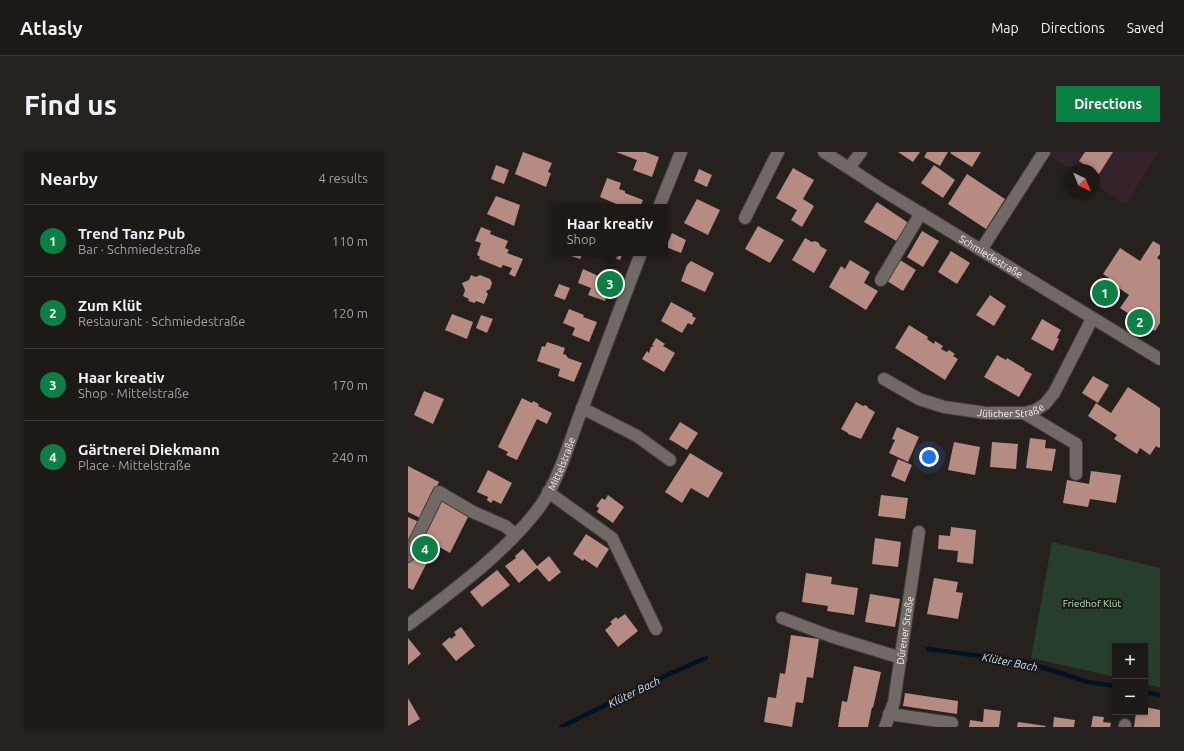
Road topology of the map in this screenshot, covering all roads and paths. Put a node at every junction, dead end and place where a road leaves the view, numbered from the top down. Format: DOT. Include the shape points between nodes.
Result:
graph roads {
  1 [pos="681,152"];
  2 [pos="778,152"];
  3 [pos="824,152"];
  4 [pos="861,152"];
  5 [pos="1044,152"];
  6 [pos="849,168"];
  7 [pos="660,204"];
  8 [pos="921,213"];
  9 [pos="745,218"];
  10 [pos="981,250"];
  11 [pos="640,256"];
  12 [pos="881,280"];
  13 [pos="1092,318"];
  14 [pos="1160,359"];
  15 [pos="884,379"];
  16 [pos="582,408"];
  17 [pos="1024,413"];
  18 [pos="670,460"];
  19 [pos="1076,474"];
  20 [pos="548,492"];
  21 [pos="919,532"];
  22 [pos="515,534"];
  23 [pos="408,556"];
  24 [pos="782,618"];
  25 [pos="408,625"];
  26 [pos="656,629"];
  27 [pos="901,658"];
  28 [pos="889,714"];
  29 [pos="952,723"];
  30 [pos="885,727"];
  1 -- 7 [label="street"];
  2 -- 9 [label="street"];
  3 -- 6 [label="street, Schmiedestraße"];
  4 -- 6 [label="street"];
  5 -- 10 [label="street"];
  6 -- 8 [label="street, Schmiedestraße"];
  8 -- 10 [label="street, Schmiedestraße"];
  8 -- 12 [label="street"];
  10 -- 13 [label="street, Schmiedestraße"];
  11 -- 16 [label="street, Mittelstraße"];
  13 -- 14 [label="street, Schmiedestraße"];
  13 -- 17 [label="street, Jülicher Straße" via="1054,393 1045,404"];
  15 -- 17 [label="street, Jülicher Straße" via="919,399 944,407 986,413"];
  16 -- 18 [label="street" via="637,436"];
  16 -- 20 [label="street, Mittelstraße" via="564,458"];
  17 -- 19 [label="street" via="1076,444"];
  20 -- 22 [label="street, Mittelstraße" via="535,513"];
  20 -- 26 [label="street" via="612,538"];
  21 -- 27 [label="street, Dürener Straße"];
  22 -- 23 [label="street" via="505,526 473,512 439,492"];
  22 -- 25 [label="street, Mittelstraße" via="499,552"];
  24 -- 27 [label="street"];
  27 -- 28 [label="street, Dürener Straße" via="894,702"];
  28 -- 29 [label="street"];
  28 -- 30 [label="street, Dürener Straße"];
}
